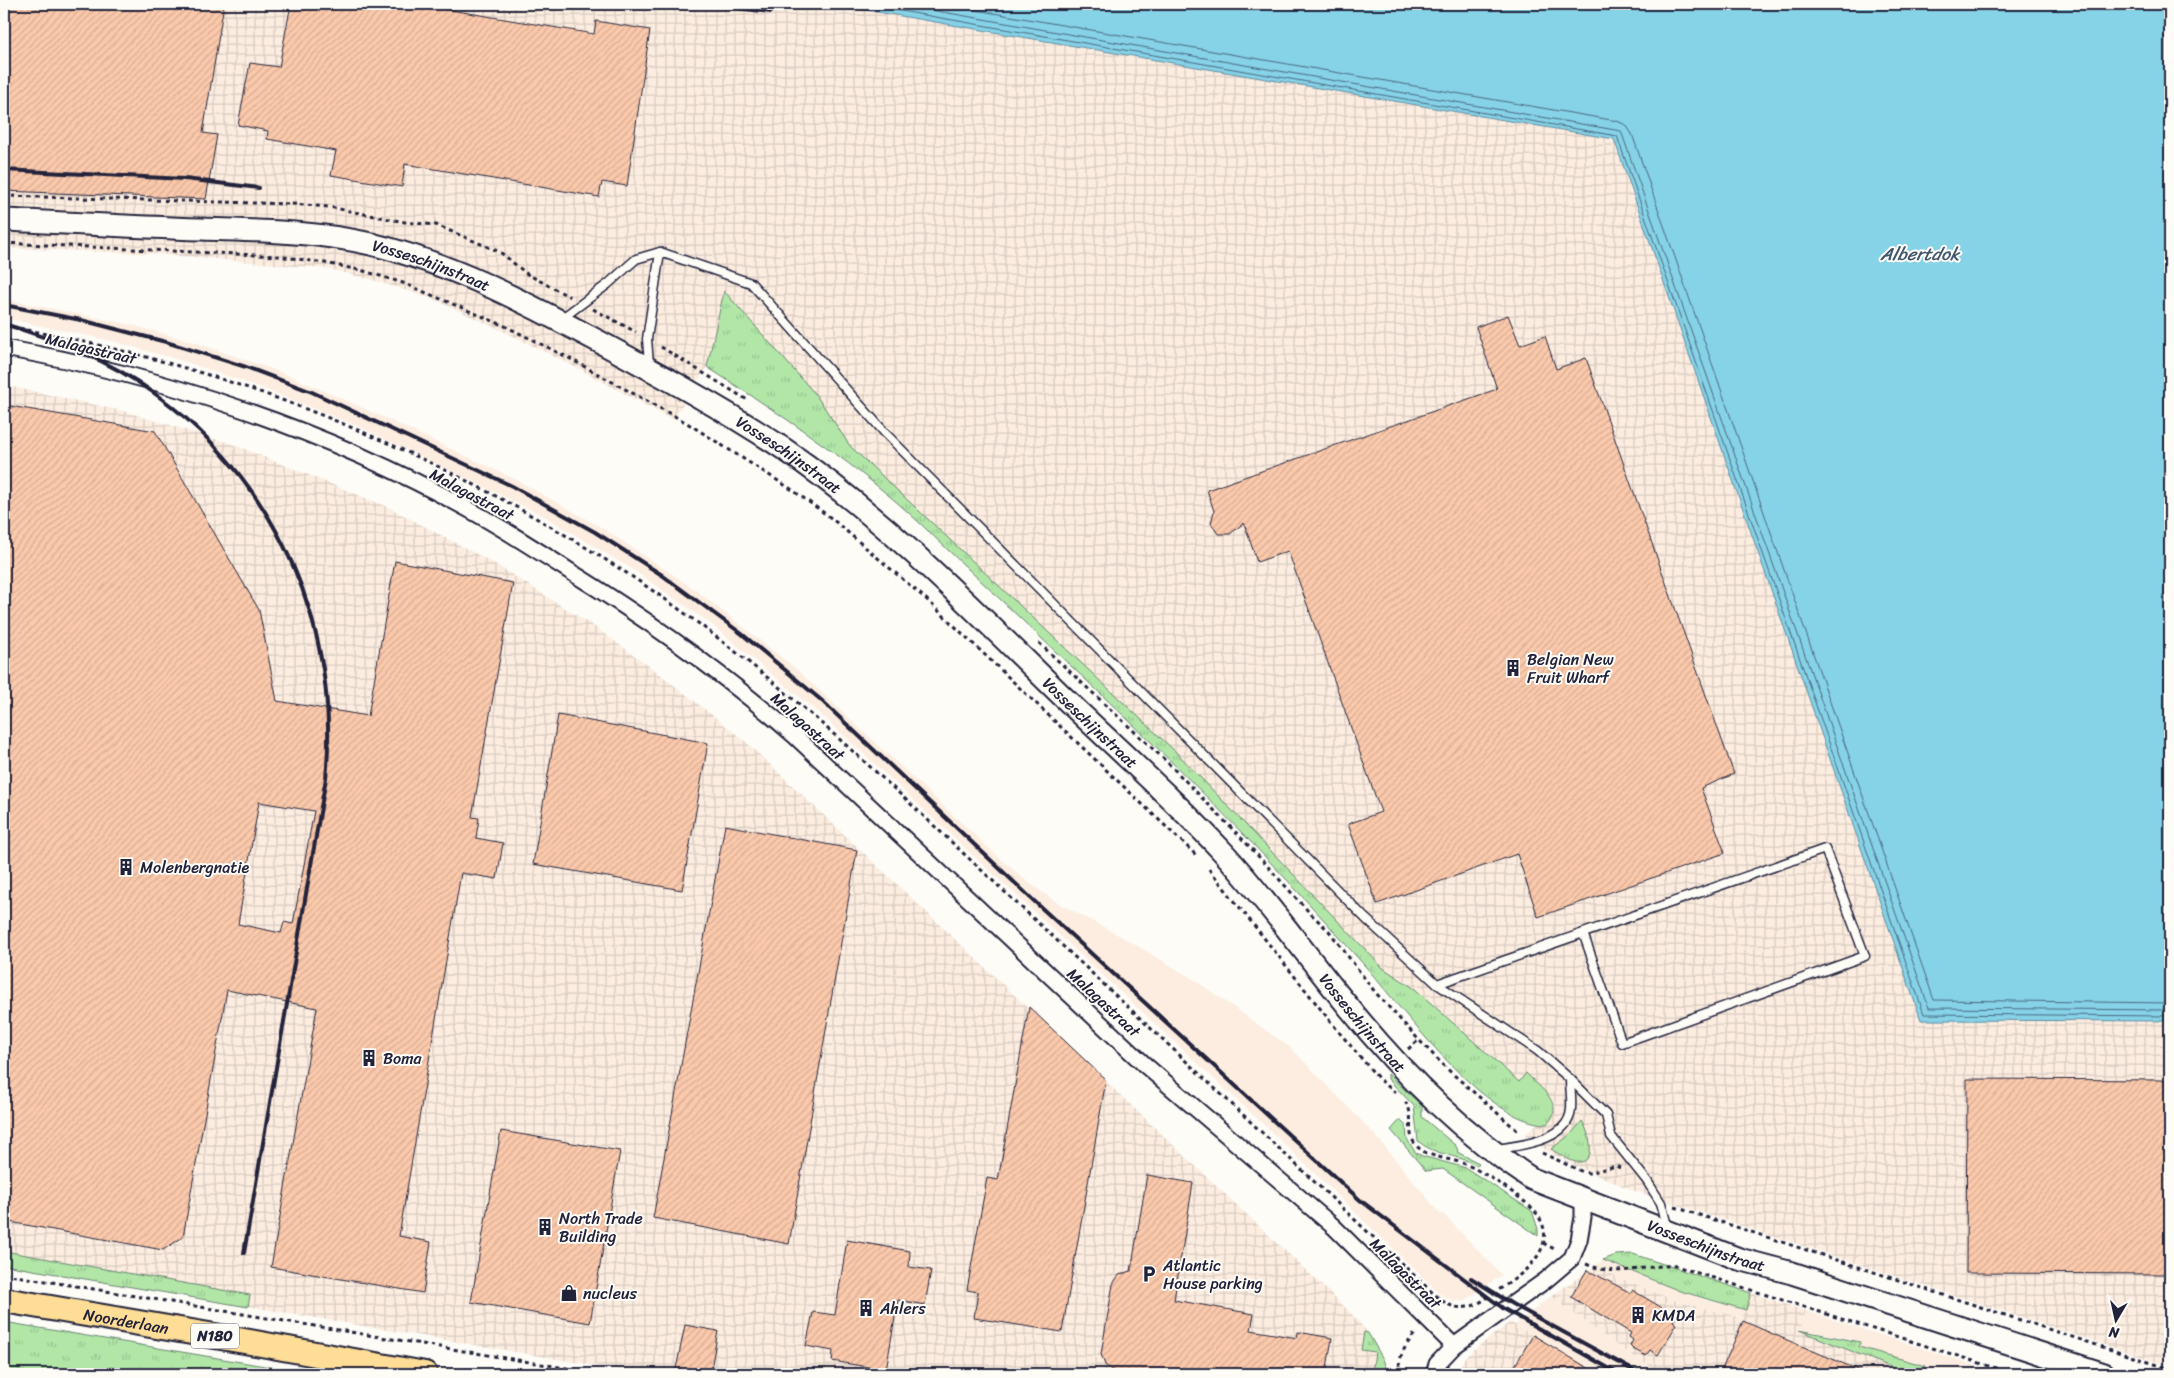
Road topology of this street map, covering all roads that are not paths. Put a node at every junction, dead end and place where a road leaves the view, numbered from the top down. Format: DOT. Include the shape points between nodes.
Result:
graph roads {
  1 [pos="4,220"];
  2 [pos="660,252"];
  3 [pos="559,320"];
  4 [pos="4,348"];
  5 [pos="650,369"];
  6 [pos="1583,933"];
  7 [pos="1437,984"];
  8 [pos="1570,1079"];
  9 [pos="1491,1150"];
  10 [pos="1582,1199"];
  11 [pos="1670,1233"];
  12 [pos="4,1300"];
  13 [pos="1454,1346"];
  14 [pos="425,1374"];
  15 [pos="1434,1374"];
  16 [pos="2104,1374"];
  1 -- 3 [label="street, Vosseschijnstraat" via="336,237 395,250 430,262"];
  2 -- 3 [label="lane" via="636,258"];
  2 -- 5 [label="lane" via="648,339"];
  2 -- 7 [label="lane" via="751,283 886,434 1365,918"];
  3 -- 5 [label="street, Vosseschijnstraat"];
  4 -- 13 [label="street, Malagastraat" via="96,366 178,388 321,440 467,509 630,610 685,648 795,736 1145,1065 1334,1227"];
  5 -- 9 [label="street, Vosseschijnstraat" via="784,450 922,559 1191,818 1237,868 1394,1061 1456,1123"];
  6 -- 6 [label="lane" via="1825,849 1865,956 1622,1043"];
  6 -- 7 [label="lane"];
  7 -- 8 [label="lane" via="1538,1051"];
  8 -- 9 [label="lane" via="1570,1115 1556,1133 1531,1144"];
  8 -- 11 [label="lane" via="1606,1115 1611,1136 1661,1203"];
  9 -- 10 [label="street, Vosseschijnstraat" via="1532,1179"];
  10 -- 11 [label="street, Vosseschijnstraat"];
  10 -- 13 [label="street" via="1583,1217 1572,1258"];
  11 -- 16 [label="street, Vosseschijnstraat" via="1739,1259 1792,1273"];
  12 -- 14 [label="main road, Noorderlaan / N180"];
  13 -- 15 [label="street" via="1437,1364"];
}
